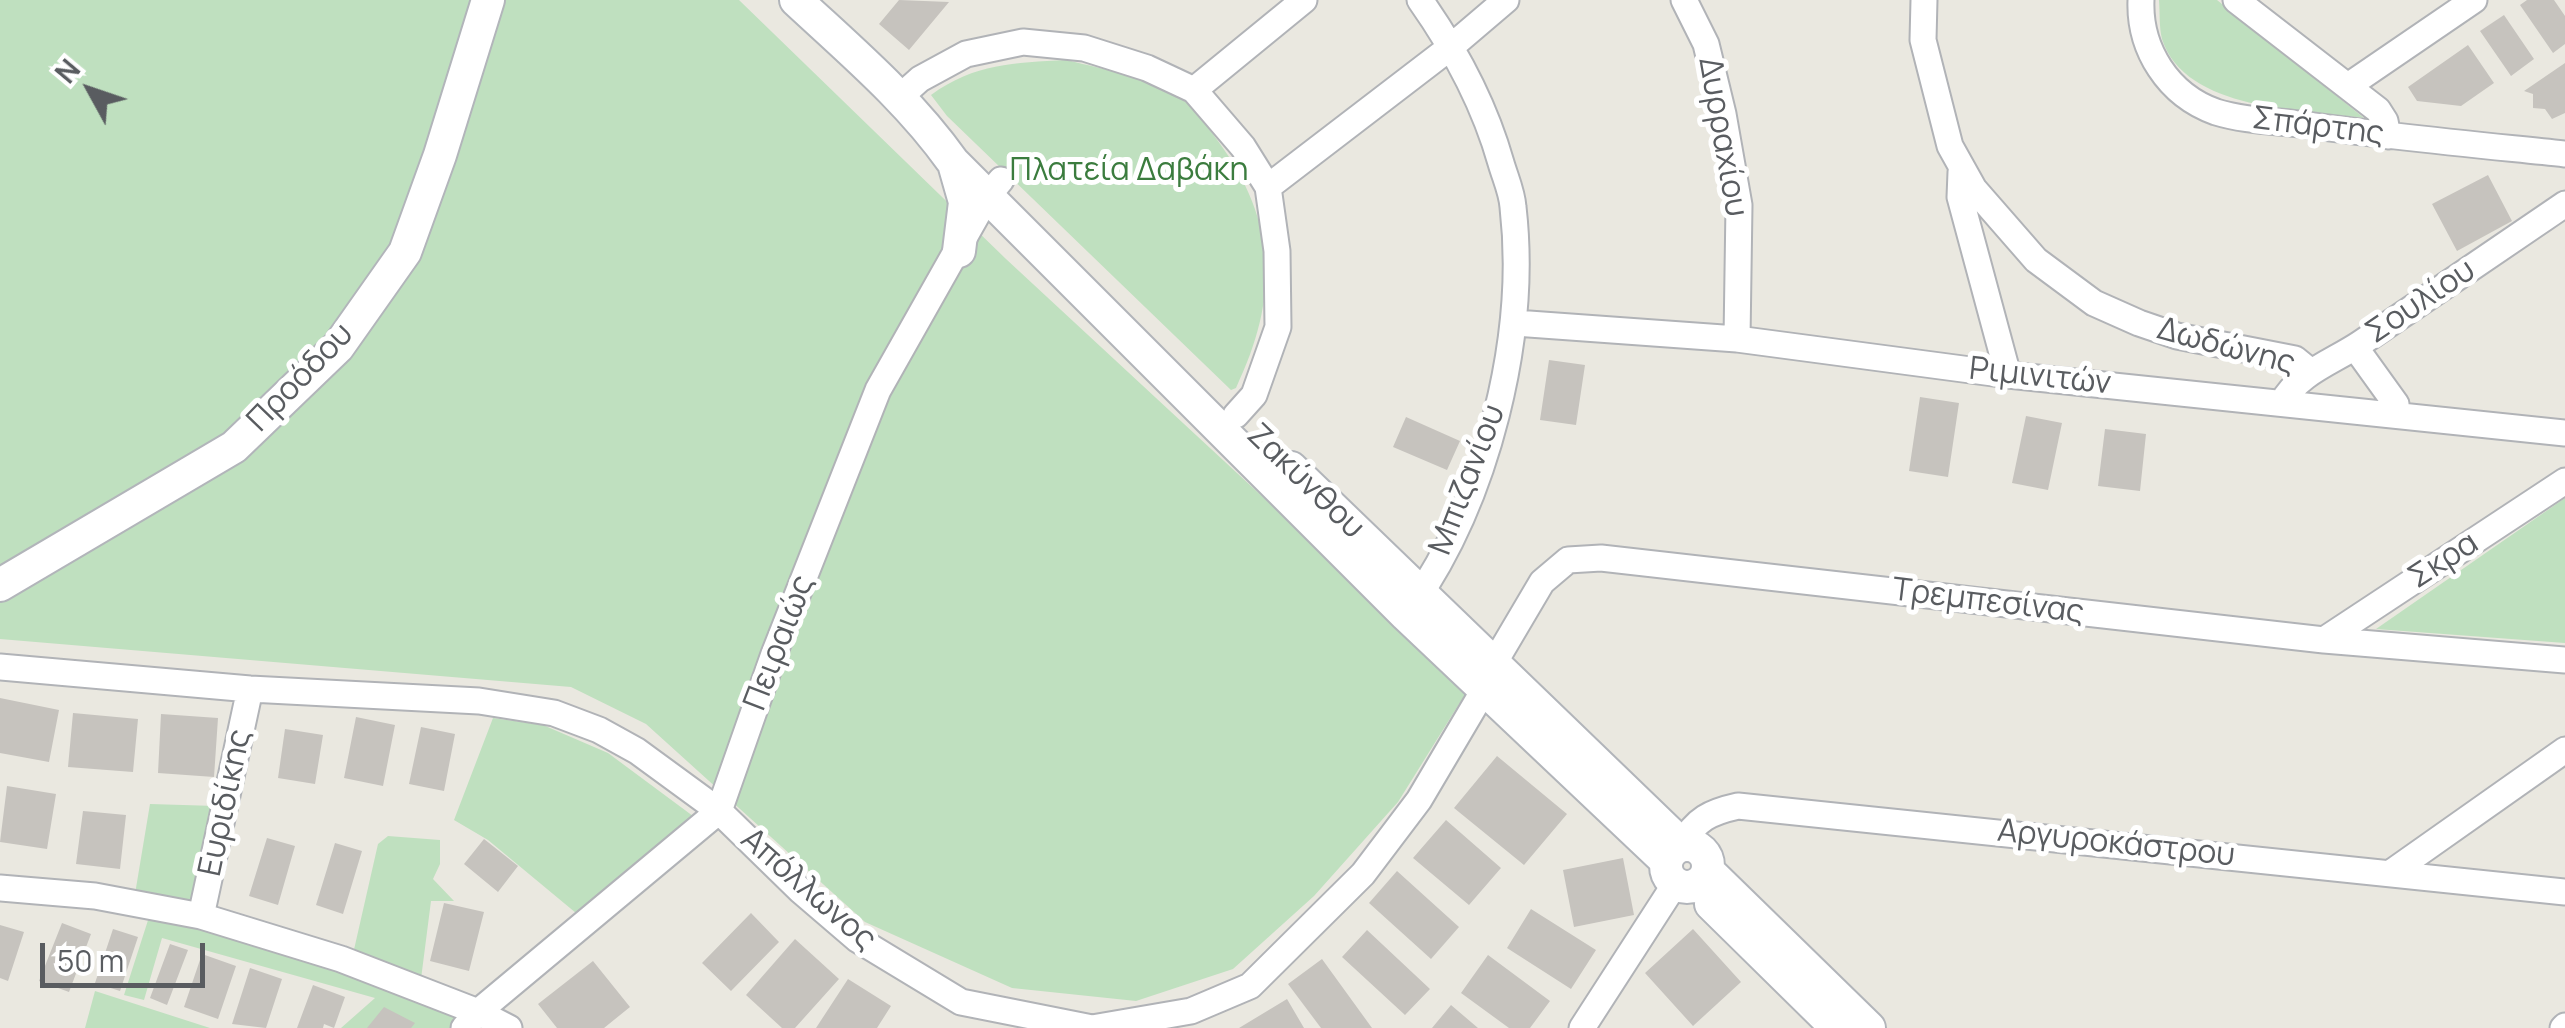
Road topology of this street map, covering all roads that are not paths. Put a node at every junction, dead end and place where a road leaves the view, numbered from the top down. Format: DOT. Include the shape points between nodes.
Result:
graph roads {
  1 [pos="488,0"];
  2 [pos="796,0"];
  3 [pos="1304,0"];
  4 [pos="1420,0"];
  5 [pos="1506,0"];
  6 [pos="1684,0"];
  7 [pos="2140,0"];
  8 [pos="2474,0"];
  9 [pos="1922,2"];
  10 [pos="2248,4"];
  11 [pos="1452,46"];
  12 [pos="2348,86"];
  13 [pos="1194,90"];
  14 [pos="900,96"];
  15 [pos="925,123"];
  16 [pos="2388,136"];
  17 [pos="2565,154"];
  18 [pos="953,162"];
  19 [pos="1961,170"];
  20 [pos="1268,187"];
  21 [pos="994,189"];
  22 [pos="2565,204"];
  23 [pos="1018,226"];
  24 [pos="964,243"];
  25 [pos="1515,323"];
  26 [pos="1737,339"];
  27 [pos="2355,347"];
  28 [pos="2311,372"];
  29 [pos="2008,375"];
  30 [pos="2282,403"];
  31 [pos="2397,414"];
  32 [pos="1236,415"];
  33 [pos="2565,433"];
  34 [pos="2565,481"];
  35 [pos="0,585"];
  36 [pos="1413,604"];
  37 [pos="2324,640"];
  38 [pos="2565,660"];
  39 [pos="0,667"];
  40 [pos="1488,677"];
  41 [pos="250,689"];
  42 [pos="2565,750"];
  43 [pos="719,812"];
  44 [pos="1685,870"];
  45 [pos="2392,872"];
  46 [pos="0,888"];
  47 [pos="2565,892"];
  48 [pos="201,916"];
  49 [pos="961,1002"];
  50 [pos="471,1020"];
  51 [pos="1836,1020"];
  52 [pos="510,1028"];
  53 [pos="954,1028"];
  54 [pos="1582,1028"];
  55 [pos="1869,1028"];
  1 -- 35 [label="street, Προόδου" via="405,252 338,346 234,447"];
  2 -- 14 [label="street, Ζακύνθου"];
  3 -- 13 [label="street"];
  4 -- 11 [label="street, Μπιζανίου"];
  5 -- 11 [label="street"];
  6 -- 26 [label="street, Δυρραχίου" via="1706,44 1740,205"];
  7 -- 16 [label="street, Σπάρτης" via="2154,62 2191,98 2252,120"];
  8 -- 12 [label="street"];
  9 -- 19 [label="street, Δωδώνης" via="1932,84"];
  10 -- 12 [label="street"];
  11 -- 20 [label="street"];
  11 -- 25 [label="street, Μπιζανίου" via="1488,119 1514,205"];
  12 -- 16 [label="street" via="2378,110"];
  13 -- 14 [label="street" via="1084,48 1023,42 966,54"];
  13 -- 20 [label="street"];
  14 -- 15 [label="street, Ζακύνθου"];
  15 -- 18 [label="street, Ζακύνθου"];
  15 -- 21 [label="street, Ζακύνθου" via="968,150"];
  16 -- 17 [label="street, Σπάρτης"];
  18 -- 21 [label="street, Ζακύνθου"];
  18 -- 24 [label="street" via="965,202"];
  19 -- 28 [label="street, Δωδώνης" via="2036,260 2094,303 2177,336 2295,358"];
  19 -- 29 [label="street, Δωδώνης" via="1960,197"];
  20 -- 32 [label="street" via="1278,327 1254,394"];
  21 -- 23 [label="street, Ζακύνθου"];
  21 -- 24 [label="street, Πειραιώς"];
  21 -- 32 [label="street, Ζακύνθου"];
  22 -- 27 [label="street, Σουλίου"];
  23 -- 24 [label="street" via="984,228"];
  23 -- 36 [label="street, Ζακύνθου"];
  24 -- 43 [label="street, Πειραιώς" via="878,390"];
  25 -- 26 [label="street, Ριμινιτών"];
  25 -- 36 [label="street, Μπιζανίου" via="1496,419 1456,529"];
  26 -- 29 [label="street, Ριμινιτών"];
  27 -- 28 [label="street, Σουλίου"];
  27 -- 31 [label="street"];
  28 -- 30 [label="street, Σουλίου" via="2290,387"];
  29 -- 30 [label="street, Ριμινιτών"];
  30 -- 31 [label="street, Ριμινιτών"];
  31 -- 33 [label="street, Ριμινιτών"];
  32 -- 36 [label="street, Ζακύνθου"];
  34 -- 37 [label="street, Σκρα"];
  36 -- 40 [label="street, Ζακύνθου"];
  37 -- 38 [label="street, Τρεμπεσίνας"];
  37 -- 40 [label="street, Τρεμπεσίνας" via="1602,558 1568,560 1542,582"];
  39 -- 41 [label="street, Απόλλωνος"];
  40 -- 44 [label="street, Ζακύνθου"];
  40 -- 49 [label="street, Απόλλωνος" via="1418,800 1364,874 1250,986 1191,1011 1092,1028"];
  41 -- 43 [label="street, Απόλλωνος" via="479,701 554,713 638,752"];
  41 -- 48 [label="street, Ευριδίκης"];
  42 -- 45 [label="street"];
  43 -- 49 [label="street, Απόλλωνος" via="857,939"];
  43 -- 50 [label="street"];
  44 -- 45 [label="street, Αργυροκάστρου" via="1689,832 1708,813 1738,806"];
  44 -- 51 [label="street, Ζακύνθου"];
  44 -- 54 [label="street, Αργυροκάστρου"];
  45 -- 47 [label="street, Αργυροκάστρου"];
  46 -- 48 [label="street" via="95,896"];
  48 -- 50 [label="street" via="341,958"];
  49 -- 53 [label="street"];
  50 -- 52 [label="street"];
  51 -- 55 [label="street, Ζακύνθου"];
}
